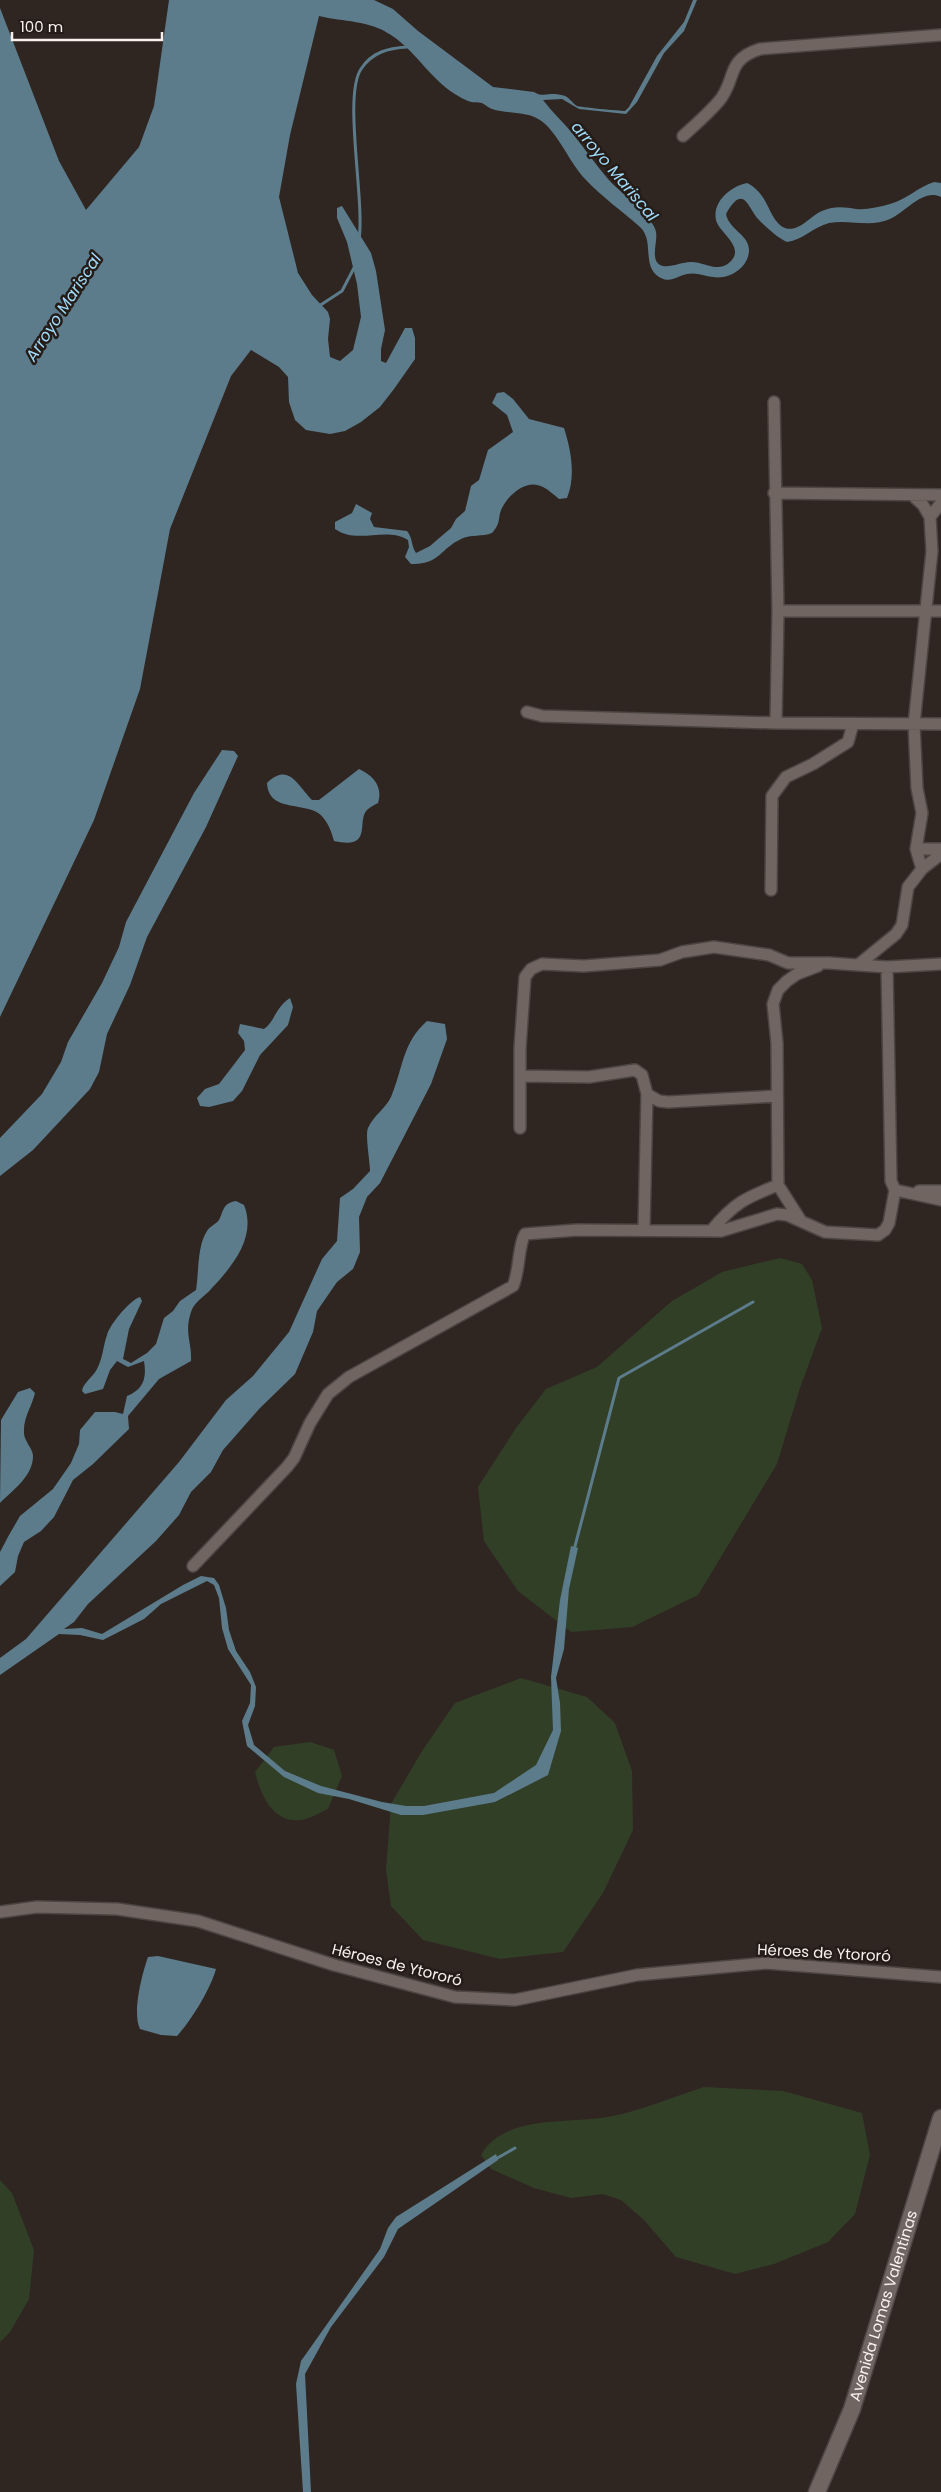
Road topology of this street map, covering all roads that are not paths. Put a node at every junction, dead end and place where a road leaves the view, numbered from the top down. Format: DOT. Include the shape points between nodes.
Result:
graph roads {
  1 [pos="941,35"];
  2 [pos="683,136"];
  3 [pos="774,402"];
  4 [pos="774,493"];
  5 [pos="912,495"];
  6 [pos="941,495"];
  7 [pos="941,503"];
  8 [pos="930,517"];
  9 [pos="778,611"];
  10 [pos="927,611"];
  11 [pos="941,611"];
  12 [pos="527,712"];
  13 [pos="776,723"];
  14 [pos="853,724"];
  15 [pos="914,724"];
  16 [pos="941,724"];
  17 [pos="916,849"];
  18 [pos="941,849"];
  19 [pos="941,854"];
  20 [pos="922,869"];
  21 [pos="770,890"];
  22 [pos="829,963"];
  23 [pos="941,964"];
  24 [pos="858,965"];
  25 [pos="887,967"];
  26 [pos="520,1076"];
  27 [pos="647,1094"];
  28 [pos="777,1096"];
  29 [pos="520,1128"];
  30 [pos="778,1185"];
  31 [pos="895,1190"];
  32 [pos="941,1191"];
  33 [pos="941,1200"];
  34 [pos="802,1223"];
  35 [pos="644,1229"];
  36 [pos="711,1232"];
  37 [pos="193,1566"];
  38 [pos="0,1912"];
  39 [pos="941,1977"];
  40 [pos="941,2118"];
  41 [pos="817,2492"];
  1 -- 2 [label="street" via="750,52 732,70 720,100"];
  3 -- 4 [label="street"];
  4 -- 5 [label="street"];
  4 -- 9 [label="street"];
  5 -- 6 [label="street"];
  5 -- 8 [label="street"];
  7 -- 8 [label="street"];
  8 -- 10 [label="street" via="932,551"];
  9 -- 10 [label="street"];
  9 -- 13 [label="street"];
  10 -- 11 [label="street"];
  10 -- 15 [label="street"];
  12 -- 13 [label="street" via="542,716"];
  13 -- 14 [label="street"];
  14 -- 15 [label="street"];
  14 -- 21 [label="street" via="848,742 786,777 772,796"];
  15 -- 16 [label="street"];
  15 -- 17 [label="street" via="917,788 922,813"];
  17 -- 18 [label="street"];
  17 -- 20 [label="street"];
  19 -- 20 [label="street"];
  20 -- 24 [label="street" via="908,887 902,925 896,934"];
  22 -- 24 [label="street"];
  22 -- 26 [label="street" via="788,963 769,955 714,947 682,952 660,960 584,966 542,964 531,968 525,977"];
  22 -- 28 [label="street" via="797,974 778,990 773,1004"];
  23 -- 25 [label="street"];
  24 -- 25 [label="street"];
  25 -- 31 [label="street" via="891,1180"];
  26 -- 27 [label="street" via="589,1077 635,1070 642,1075"];
  26 -- 29 [label="street"];
  27 -- 28 [label="street" via="668,1102"];
  27 -- 35 [label="street"];
  28 -- 30 [label="street"];
  30 -- 34 [label="street"];
  30 -- 36 [label="street" via="740,1201"];
  31 -- 32 [label="street"];
  31 -- 33 [label="street"];
  31 -- 34 [label="street" via="889,1223 878,1235 832,1234"];
  34 -- 36 [label="street" via="788,1215 777,1214"];
  35 -- 36 [label="street"];
  35 -- 37 [label="street" via="525,1234 513,1286 349,1377 328,1394 294,1458"];
  38 -- 39 [label="street, Héroes de Ytororó" via="37,1907 117,1909 198,1921 334,1965 455,1997 515,2000 637,1975 766,1963"];
  40 -- 41 [label="main road, Avenida Lomas Valentinas" via="852,2409"];
}
